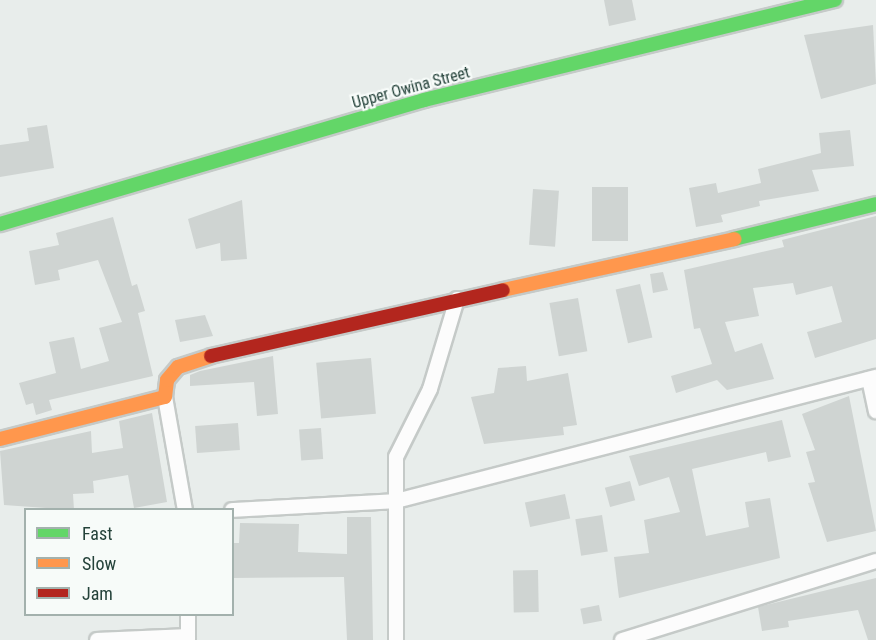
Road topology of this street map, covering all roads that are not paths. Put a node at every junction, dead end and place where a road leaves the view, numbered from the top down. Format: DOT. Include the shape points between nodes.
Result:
graph roads {
  1 [pos="835,0"];
  2 [pos="876,204"];
  3 [pos="0,224"];
  4 [pos="458,298"];
  5 [pos="872,378"];
  6 [pos="165,397"];
  7 [pos="876,411"];
  8 [pos="0,439"];
  9 [pos="396,501"];
  10 [pos="185,508"];
  11 [pos="234,510"];
  12 [pos="876,561"];
  13 [pos="188,616"];
  14 [pos="188,638"];
  15 [pos="97,640"];
  16 [pos="396,640"];
  17 [pos="622,640"];
  1 -- 3 [label="street, Upper Owina Street" via="424,100"];
  2 -- 4 [label="street" via="586,275"];
  4 -- 6 [label="street" via="196,360 178,367 166,380"];
  4 -- 9 [label="street" via="430,389 396,457"];
  5 -- 7 [label="street"];
  5 -- 9 [label="street"];
  6 -- 8 [label="street"];
  6 -- 10 [label="street"];
  9 -- 11 [label="street"];
  9 -- 16 [label="street"];
  12 -- 17 [label="street"];
  13 -- 14 [label="street"];
  14 -- 15 [label="street"];
}
